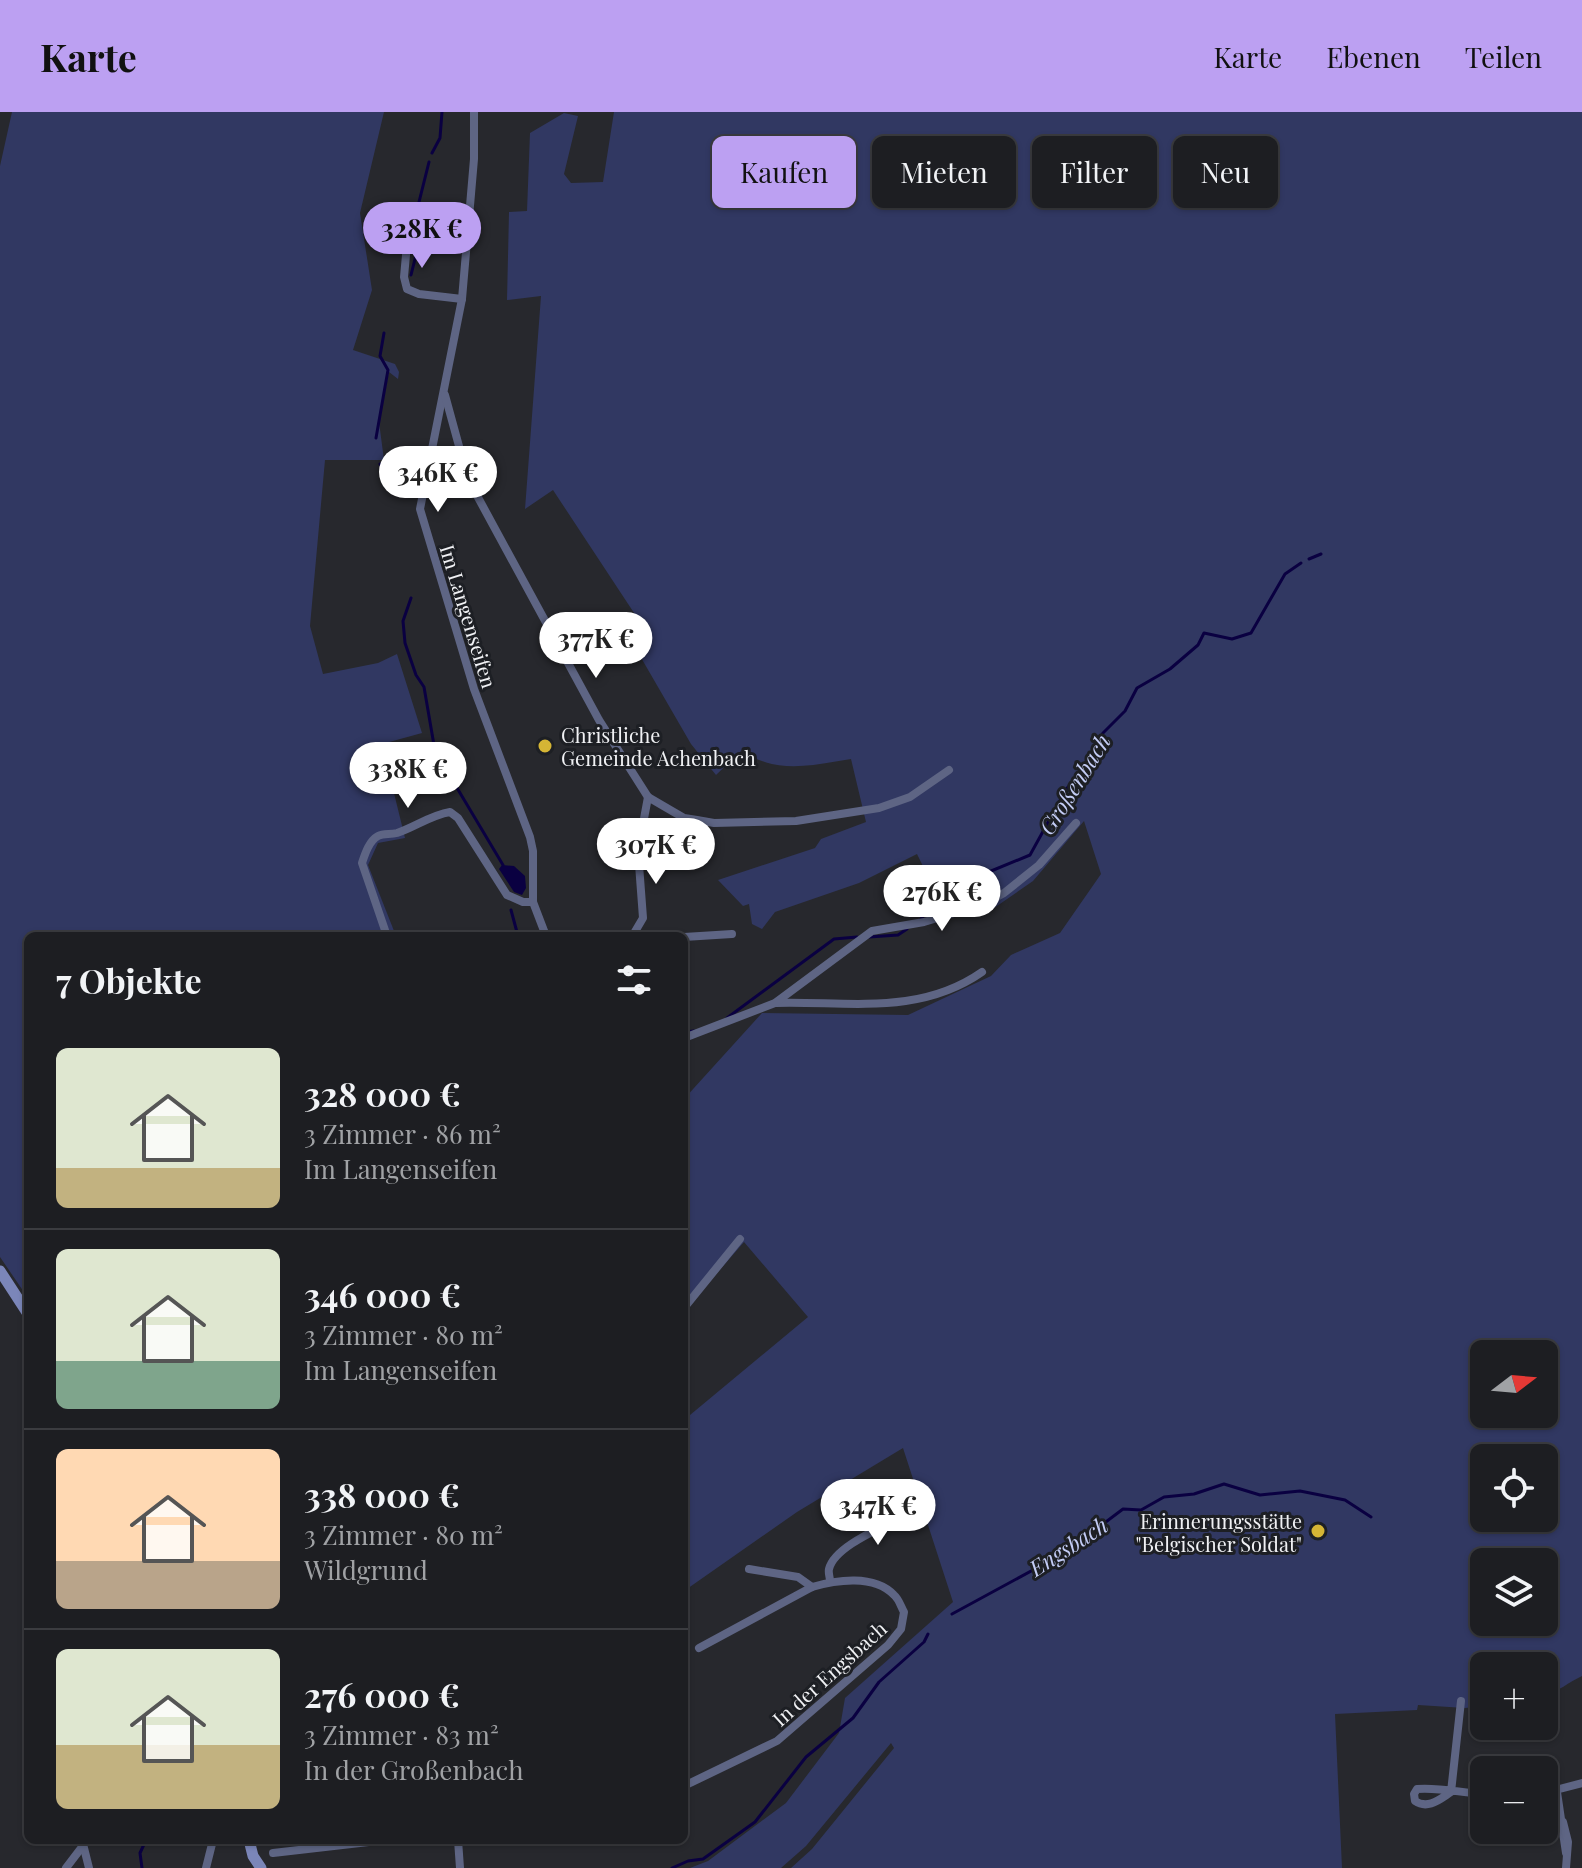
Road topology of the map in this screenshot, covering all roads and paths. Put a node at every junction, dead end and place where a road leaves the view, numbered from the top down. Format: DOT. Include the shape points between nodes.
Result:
graph roads {
  1 [pos="474,112"];
  2 [pos="404,222"];
  3 [pos="462,299"];
  4 [pos="444,390"];
  5 [pos="949,770"];
  6 [pos="648,797"];
  7 [pos="1076,823"];
  8 [pos="533,902"];
  9 [pos="386,932"];
  10 [pos="544,932"];
  11 [pos="633,932"];
  12 [pos="732,934"];
  13 [pos="688,937"];
  14 [pos="982,972"];
  15 [pos="775,1003"];
  16 [pos="688,1036"];
  17 [pos="740,1239"];
  18 [pos="0,1271"];
  19 [pos="688,1303"];
  20 [pos="24,1308"];
  21 [pos="912,1511"];
  22 [pos="749,1569"];
  23 [pos="830,1581"];
  24 [pos="812,1587"];
  25 [pos="699,1648"];
  26 [pos="1461,1701"];
  27 [pos="1582,1783"];
  28 [pos="688,1784"];
  29 [pos="1558,1792"];
  30 [pos="1470,1793"];
  31 [pos="1558,1801"];
  32 [pos="82,1844"];
  33 [pos="212,1844"];
  34 [pos="250,1844"];
  35 [pos="351,1844"];
  36 [pos="459,1844"];
  37 [pos="273,1853"];
  38 [pos="66,1868"];
  39 [pos="89,1868"];
  40 [pos="206,1868"];
  41 [pos="261,1868"];
  42 [pos="460,1868"];
  43 [pos="1566,1868"];
  1 -- 3 [label="street, Im Langenseifen"];
  2 -- 3 [label="street" via="407,289"];
  3 -- 4 [label="street, Im Langenseifen"];
  4 -- 6 [label="street" via="468,479 599,720"];
  4 -- 8 [label="street, Im Langenseifen" via="420,509 474,689 530,837"];
  5 -- 6 [label="street" via="910,797 879,808 796,821 714,823 684,818"];
  6 -- 11 [label="street" via="638,851 643,918"];
  7 -- 15 [label="street" via="1039,865 1004,893 954,913 872,931"];
  8 -- 9 [label="street" via="507,895 458,818 450,812 440,814 382,834 368,847 362,863"];
  8 -- 10 [label="street, Im Langenseifen"];
  12 -- 13 [label="street"];
  14 -- 15 [label="street" via="921,999 877,1006"];
  15 -- 16 [label="street"];
  17 -- 19 [label="street"];
  18 -- 20 [label="main road"];
  21 -- 23 [label="street" via="839,1553 829,1569"];
  22 -- 24 [label="street" via="798,1577"];
  23 -- 24 [label="street, In der Engsbach"];
  23 -- 28 [label="street, In der Engsbach" via="880,1585 895,1595 904,1612 901,1629 777,1741"];
  24 -- 25 [label="street, In der Engsbach"];
  26 -- 30 [label="street" via="1451,1792"];
  27 -- 29 [label="street"];
  31 -- 43 [label="street" via="1568,1842"];
  32 -- 38 [label="street"];
  32 -- 39 [label="street"];
  33 -- 40 [label="street"];
  34 -- 41 [label="main road"];
  35 -- 37 [label="street"];
  36 -- 42 [label="street"];
}
